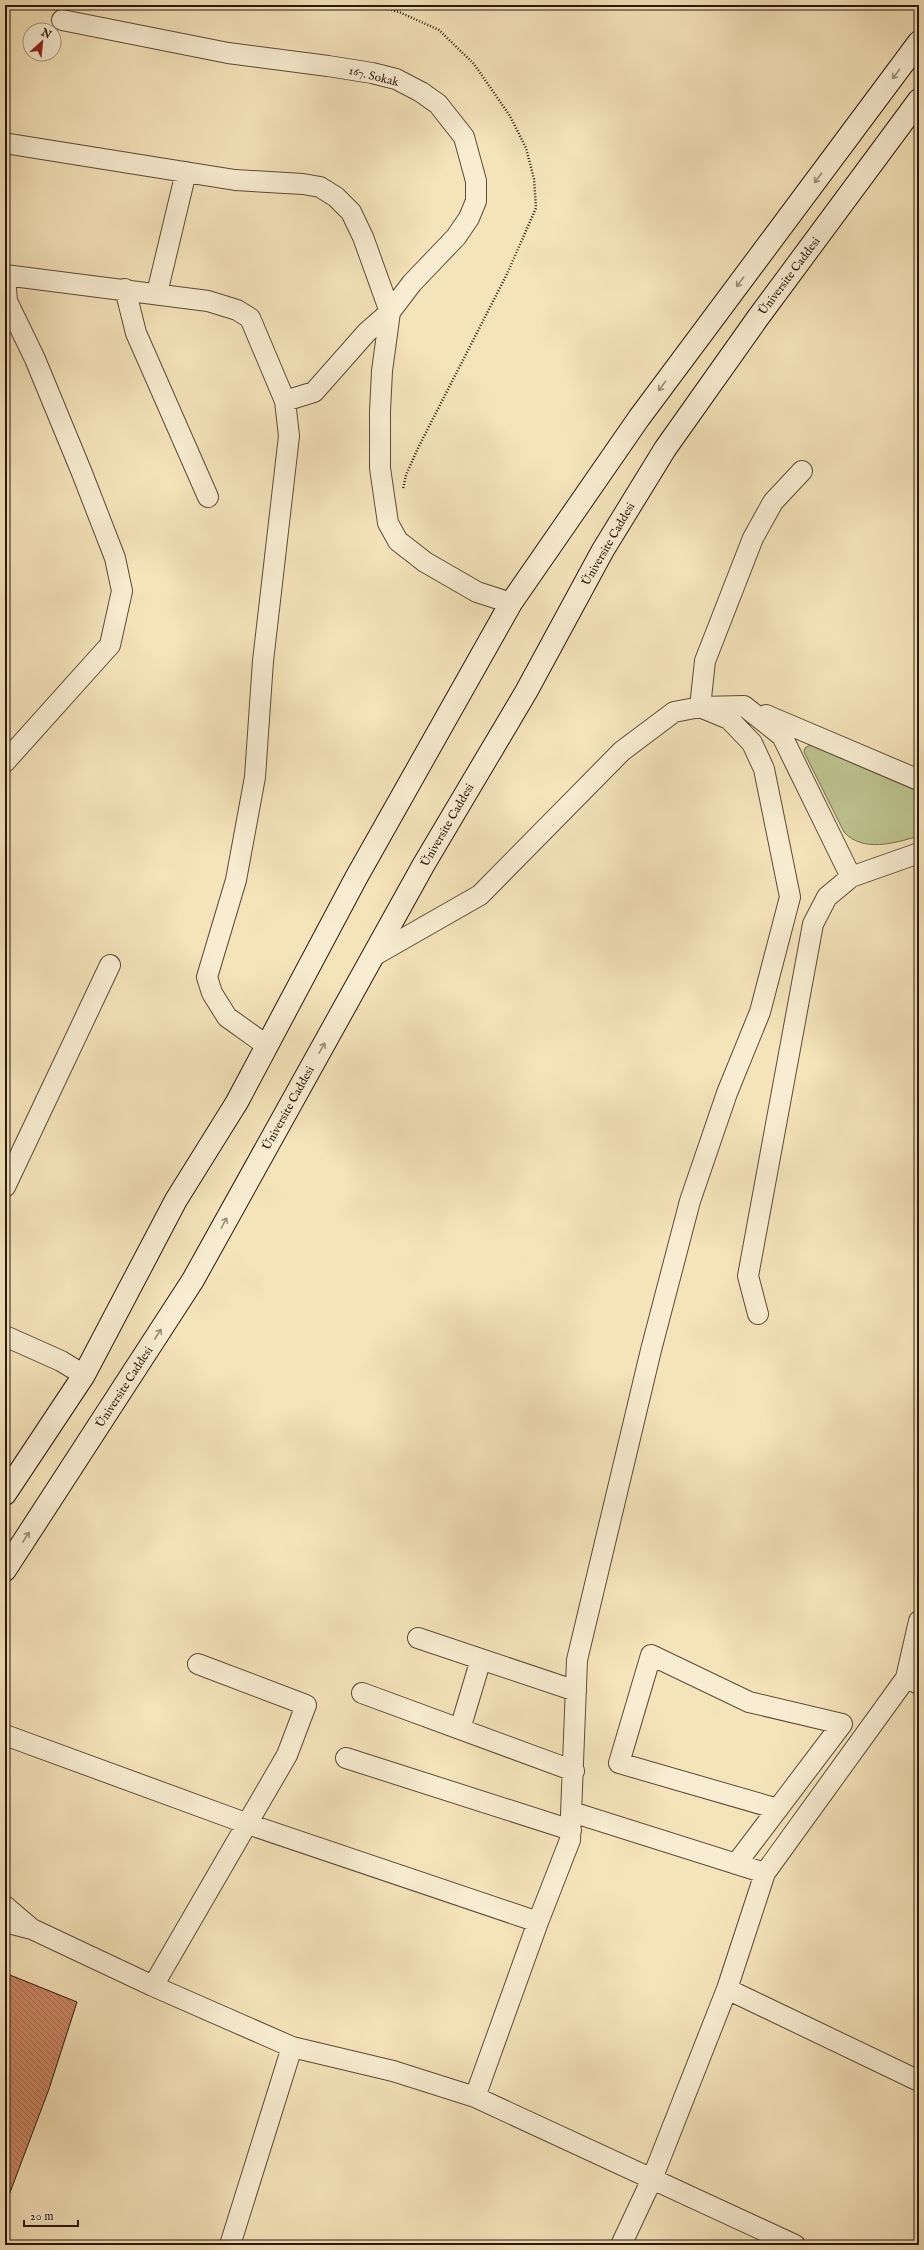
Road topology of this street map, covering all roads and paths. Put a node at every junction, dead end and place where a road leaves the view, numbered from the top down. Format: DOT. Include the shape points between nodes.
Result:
graph roads {
  1 [pos="62,20"];
  2 [pos="919,42"];
  3 [pos="919,100"];
  4 [pos="10,144"];
  5 [pos="186,172"];
  6 [pos="5,275"];
  7 [pos="125,289"];
  8 [pos="157,293"];
  9 [pos="390,312"];
  10 [pos="285,401"];
  11 [pos="802,471"];
  12 [pos="208,497"];
  13 [pos="511,603"];
  14 [pos="744,706"];
  15 [pos="700,707"];
  16 [pos="5,762"];
  17 [pos="919,780"];
  18 [pos="919,853"];
  19 [pos="851,877"];
  20 [pos="375,955"];
  21 [pos="110,965"];
  22 [pos="266,1045"];
  23 [pos="5,1188"];
  24 [pos="758,1314"];
  25 [pos="5,1336"];
  26 [pos="84,1375"];
  27 [pos="5,1494"];
  28 [pos="5,1570"];
  29 [pos="919,1621"];
  30 [pos="418,1638"];
  31 [pos="481,1659"];
  32 [pos="198,1664"];
  33 [pos="912,1681"];
  34 [pos="576,1691"];
  35 [pos="362,1692"];
  36 [pos="460,1729"];
  37 [pos="5,1735"];
  38 [pos="346,1758"];
  39 [pos="574,1771"];
  40 [pos="778,1809"];
  41 [pos="571,1821"];
  42 [pos="248,1824"];
  43 [pos="736,1864"];
  44 [pos="765,1873"];
  45 [pos="5,1906"];
  46 [pos="5,1922"];
  47 [pos="538,1922"];
  48 [pos="32,1929"];
  49 [pos="153,1986"];
  50 [pos="727,1989"];
  51 [pos="292,2047"];
  52 [pos="919,2081"];
  53 [pos="475,2096"];
  54 [pos="652,2179"];
  55 [pos="230,2245"];
  56 [pos="621,2245"];
  57 [pos="795,2245"];
  1 -- 9 [label="street, 167. Sokak" via="228,53 372,73 396,79 438,104 464,137 476,181 476,201 469,218 456,237 412,283"];
  2 -- 13 [label="main road, one-way" via="639,418"];
  3 -- 20 [label="main road, Üniversite Caddesi" via="757,319 665,449 603,550 526,692 424,864"];
  4 -- 5 [label="street"];
  5 -- 8 [label="street"];
  5 -- 9 [label="street" via="235,180 303,184 320,187 336,197 354,218"];
  6 -- 7 [label="street"];
  6 -- 16 [label="street" via="7,301 35,359 82,473 115,558 122,591 110,645"];
  7 -- 8 [label="street"];
  7 -- 12 [label="street" via="136,333"];
  8 -- 10 [label="street" via="208,301 237,310 250,318"];
  9 -- 10 [label="street, 167. Sokak" via="367,332 314,392"];
  9 -- 13 [label="street" via="382,371 380,411 380,468 388,523 398,541 426,562 477,592"];
  10 -- 22 [label="street" via="289,436 263,661 255,777 236,880 207,977 212,993 227,1017"];
  11 -- 15 [label="street" via="772,502 753,538 705,661"];
  13 -- 22 [label="main road" via="356,878"];
  14 -- 15 [label="street"];
  14 -- 17 [label="street"];
  14 -- 19 [label="street" via="782,736"];
  15 -- 20 [label="street" via="674,712 622,752 480,895"];
  15 -- 34 [label="street" via="729,719 752,743 764,768 790,897 760,1012 727,1093 690,1201 651,1350 577,1660"];
  18 -- 19 [label="street"];
  19 -- 24 [label="street" via="827,897 813,924 748,1276"];
  28 -- 20 [label="main road, Üniversite Caddesi, one-way" via="194,1280"];
  21 -- 23 [label="street"];
  22 -- 26 [label="main road" via="237,1102 176,1200"];
  25 -- 26 [label="street" via="61,1361"];
  26 -- 27 [label="main road"];
  29 -- 33 [label="street"];
  30 -- 31 [label="street"];
  31 -- 34 [label="street"];
  31 -- 36 [label="street"];
  32 -- 42 [label="street" via="306,1705 287,1755"];
  33 -- 44 [label="street"];
  34 -- 39 [label="street"];
  35 -- 36 [label="street"];
  36 -- 39 [label="street"];
  37 -- 42 [label="street"];
  38 -- 41 [label="street"];
  39 -- 41 [label="street"];
  40 -- 40 [label="street" via="842,1724 749,1702 651,1655 619,1763"];
  40 -- 43 [label="street"];
  41 -- 43 [label="street"];
  41 -- 47 [label="street" via="570,1840"];
  42 -- 47 [label="street"];
  42 -- 49 [label="street"];
  43 -- 44 [label="street"];
  44 -- 50 [label="street"];
  45 -- 48 [label="street"];
  46 -- 48 [label="street"];
  47 -- 53 [label="street"];
  48 -- 49 [label="street"];
  49 -- 51 [label="street"];
  50 -- 52 [label="street"];
  50 -- 54 [label="street"];
  51 -- 53 [label="street" via="392,2071"];
  51 -- 55 [label="street"];
  53 -- 54 [label="street"];
  54 -- 56 [label="street"];
  54 -- 57 [label="street"];
}
